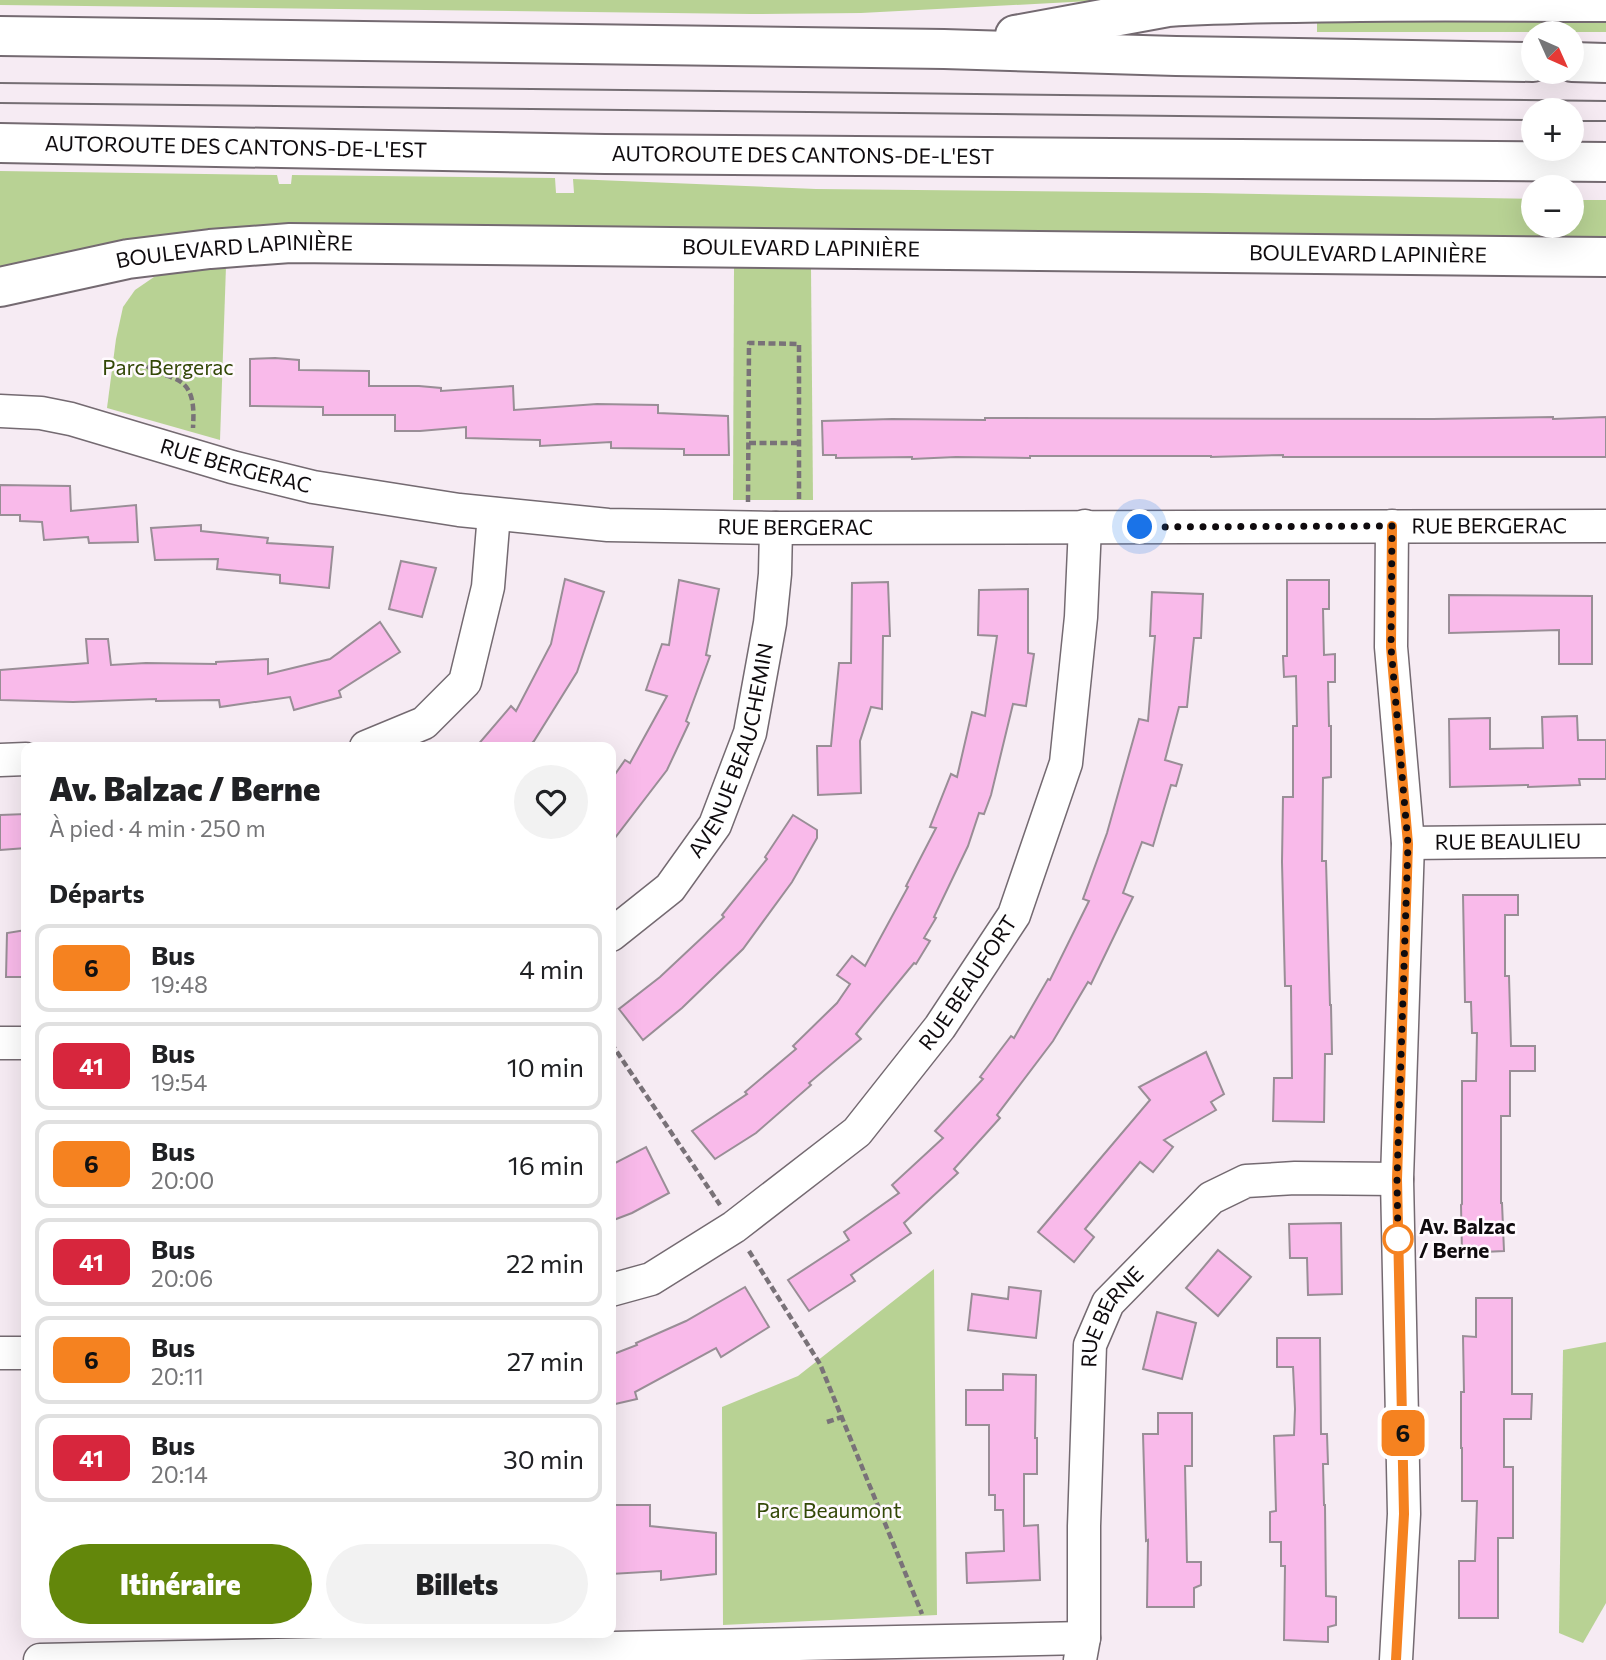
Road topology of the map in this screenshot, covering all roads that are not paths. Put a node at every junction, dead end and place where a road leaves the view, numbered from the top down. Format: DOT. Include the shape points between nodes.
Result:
graph roads {
  1 [pos="1606,2"];
  2 [pos="0,36"];
  3 [pos="944,49"];
  4 [pos="1521,62"];
  5 [pos="1584,62"];
  6 [pos="1606,63"];
  7 [pos="0,143"];
  8 [pos="1606,162"];
  9 [pos="1606,257"];
  10 [pos="0,286"];
  11 [pos="0,411"];
  12 [pos="494,514"];
  13 [pos="1085,526"];
  14 [pos="1392,526"];
  15 [pos="1606,526"];
  16 [pos="776,528"];
  17 [pos="378,742"];
  18 [pos="21,759"];
  19 [pos="0,760"];
  20 [pos="1606,841"];
  21 [pos="1408,844"];
  22 [pos="616,931"];
  23 [pos="0,1043"];
  24 [pos="21,1043"];
  25 [pos="1397,1179"];
  26 [pos="616,1289"];
  27 [pos="0,1353"];
  28 [pos="21,1353"];
  29 [pos="1082,1649"];
  30 [pos="40,1660"];
  31 [pos="1396,1660"];
  1 -- 3 [label="main road" via="1273,2 1168,7"];
  2 -- 3 [label="main road"];
  3 -- 4 [label="main road"];
  5 -- 6 [label="main road"];
  7 -- 8 [label="main road, AUTOROUTE DES CANTONS-DE-L'EST" via="605,154"];
  9 -- 10 [label="main road, BOULEVARD LAPINIÈRE" via="290,243 152,255"];
  11 -- 12 [label="street, RUE BERGERAC" via="71,419 313,487"];
  12 -- 16 [label="street, RUE BERGERAC" via="608,525"];
  12 -- 17 [label="street" via="488,587 465,682 424,723"];
  13 -- 14 [label="street, RUE BERGERAC"];
  13 -- 16 [label="street, RUE BERGERAC"];
  13 -- 26 [label="street, RUE BEAUFORT" via="1082,617 1066,763 1014,915 940,1027 858,1132 734,1227 651,1279"];
  14 -- 15 [label="street, RUE BERGERAC"];
  14 -- 21 [label="street" via="1391,647"];
  16 -- 22 [label="street, AVENUE BEAUCHEMIN" via="770,623 750,733 715,825 670,888"];
  18 -- 19 [label="street"];
  20 -- 21 [label="street, RUE BEAULIEU"];
  21 -- 25 [label="street"];
  23 -- 24 [label="street"];
  25 -- 29 [label="street, RUE BERNE" via="1246,1181 1211,1198 1108,1303 1090,1345"];
  25 -- 31 [label="street" via="1404,1514"];
  27 -- 28 [label="street"];
  29 -- 30 [label="street" via="933,1641"];
}
